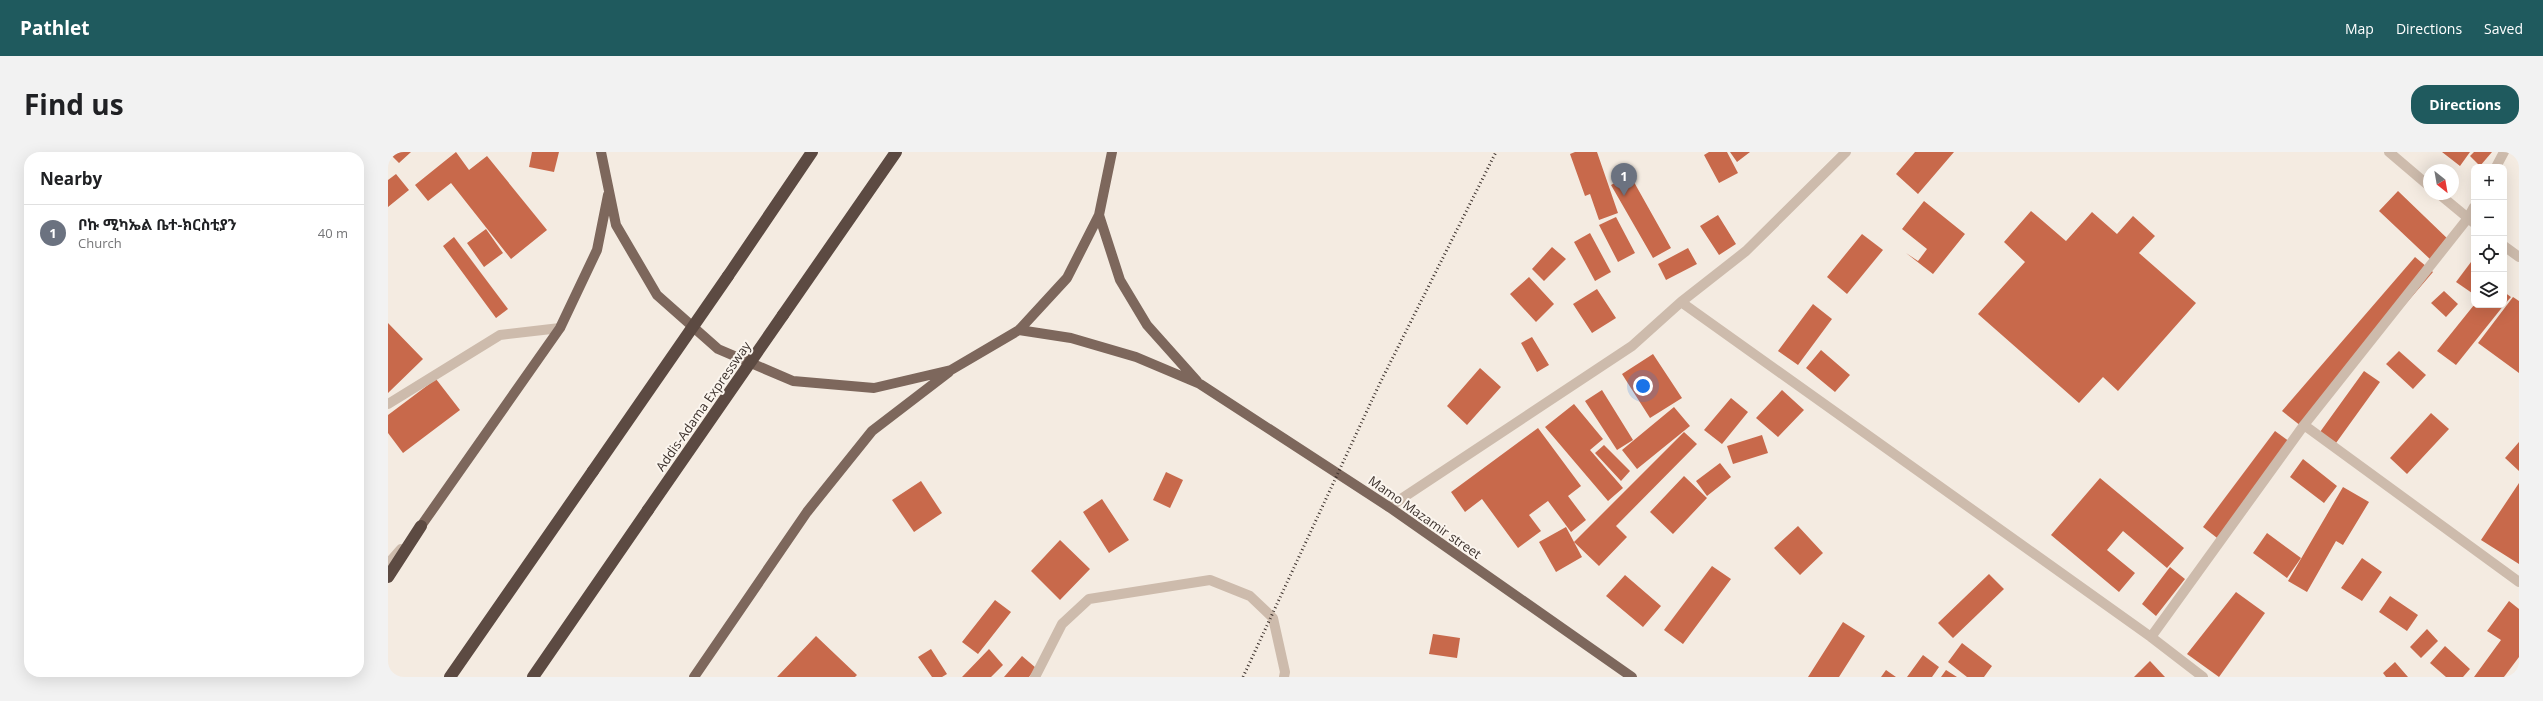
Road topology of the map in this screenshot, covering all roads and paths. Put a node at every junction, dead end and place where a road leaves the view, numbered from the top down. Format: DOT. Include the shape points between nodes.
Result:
graph roads {
  1 [pos="601,152"];
  2 [pos="812,152"];
  3 [pos="896,152"];
  4 [pos="1113,152"];
  5 [pos="2388,152"];
  6 [pos="2504,152"];
  7 [pos="1843,153"];
  8 [pos="2498,164"];
  9 [pos="2423,181"];
  10 [pos="609,189"];
  11 [pos="2445,200"];
  12 [pos="1099,215"];
  13 [pos="2471,221"];
  14 [pos="2507,248"];
  15 [pos="2519,257"];
  16 [pos="1681,302"];
  17 [pos="560,328"];
  18 [pos="1019,330"];
  19 [pos="951,370"];
  20 [pos="1200,384"];
  21 [pos="388,404"];
  22 [pos="2304,425"];
  23 [pos="1389,506"];
  24 [pos="421,526"];
  25 [pos="388,564"];
  26 [pos="388,577"];
  27 [pos="2519,582"];
  28 [pos="2151,637"];
  29 [pos="450,677"];
  30 [pos="533,677"];
  31 [pos="694,677"];
  32 [pos="1035,677"];
  33 [pos="1284,677"];
  34 [pos="1632,677"];
  35 [pos="2203,677"];
  1 -- 10 [label="main road"];
  2 -- 29 [label="highway, bridge"];
  3 -- 30 [label="highway, Addis-Adama Expressway, bridge"];
  4 -- 12 [label="main road"];
  5 -- 9 [label="street"];
  6 -- 8 [label="street"];
  7 -- 16 [label="street" via="1746,251"];
  10 -- 17 [label="main road" via="597,250"];
  10 -- 19 [label="main road" via="616,224 657,295 718,349 793,381 874,388"];
  11 -- 13 [label="street"];
  12 -- 18 [label="main road" via="1067,278"];
  12 -- 20 [label="main road" via="1124,286 1147,325"];
  13 -- 22 [label="street"];
  14 -- 15 [label="street"];
  16 -- 23 [label="street" via="1632,346"];
  16 -- 28 [label="street"];
  17 -- 21 [label="street" via="500,335"];
  17 -- 24 [label="main road"];
  18 -- 19 [label="main road"];
  18 -- 20 [label="main road" via="1071,338 1136,357"];
  19 -- 31 [label="main road" via="872,431 807,512"];
  20 -- 23 [label="main road, Mamo Mazamir street"];
  22 -- 27 [label="street"];
  22 -- 28 [label="street"];
  23 -- 34 [label="main road, Mamo Mazamir street"];
  24 -- 25 [label="street"];
  24 -- 26 [label="highway"];
  28 -- 35 [label="street"];
  32 -- 33 [label="street" via="1062,624 1089,599 1210,580 1250,596 1273,618"];
}
